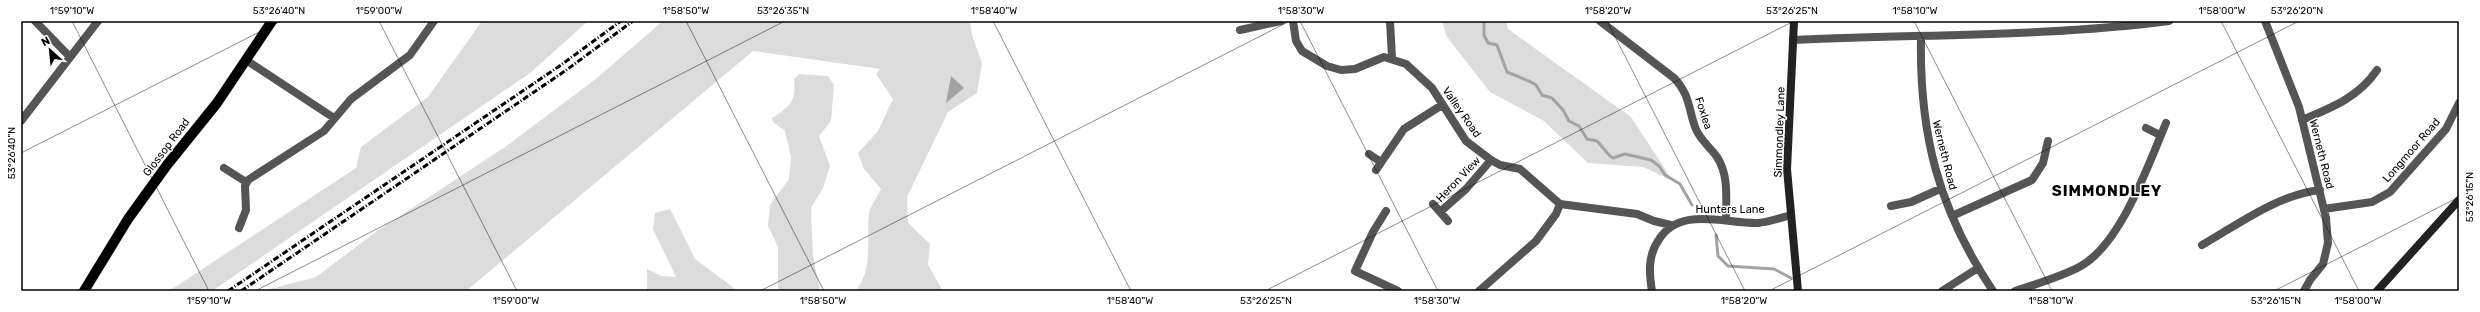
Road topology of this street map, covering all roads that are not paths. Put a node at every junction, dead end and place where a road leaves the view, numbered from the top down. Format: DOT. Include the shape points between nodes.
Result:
graph roads {
  1 [pos="35,21"];
  2 [pos="98,21"];
  3 [pos="272,21"];
  4 [pos="434,21"];
  5 [pos="1282,21"];
  6 [pos="1293,21"];
  7 [pos="1390,21"];
  8 [pos="1600,21"];
  9 [pos="1794,21"];
  10 [pos="2169,21"];
  11 [pos="2265,21"];
  12 [pos="1240,30"];
  13 [pos="1921,36"];
  14 [pos="1793,40"];
  15 [pos="70,57"];
  16 [pos="1392,58"];
  17 [pos="246,60"];
  18 [pos="2377,70"];
  19 [pos="2459,103"];
  20 [pos="1442,105"];
  21 [pos="334,118"];
  22 [pos="2302,120"];
  23 [pos="21,121"];
  24 [pos="2166,123"];
  25 [pos="2146,128"];
  26 [pos="2160,135"];
  27 [pos="2048,141"];
  28 [pos="1369,154"];
  29 [pos="1491,160"];
  30 [pos="224,168"];
  31 [pos="246,182"];
  32 [pos="1940,189"];
  33 [pos="2320,190"];
  34 [pos="2458,203"];
  35 [pos="1433,204"];
  36 [pos="1560,204"];
  37 [pos="1891,206"];
  38 [pos="2324,209"];
  39 [pos="1386,211"];
  40 [pos="1440,212"];
  41 [pos="1791,215"];
  42 [pos="1952,216"];
  43 [pos="1726,220"];
  44 [pos="1448,221"];
  45 [pos="1671,225"];
  46 [pos="239,228"];
  47 [pos="2202,245"];
  48 [pos="1978,268"];
  49 [pos="84,291"];
  50 [pos="1398,291"];
  51 [pos="1479,291"];
  52 [pos="1652,291"];
  53 [pos="1798,291"];
  54 [pos="1942,291"];
  55 [pos="1994,291"];
  56 [pos="2015,291"];
  57 [pos="2304,291"];
  58 [pos="2377,291"];
  1 -- 15 [label="street"];
  2 -- 15 [label="street"];
  3 -- 17 [label="main road, Glossop Road"];
  4 -- 21 [label="street" via="410,55 351,100"];
  5 -- 12 [label="street"];
  6 -- 16 [label="street" via="1296,41 1302,51 1327,66 1341,70 1355,69 1384,57"];
  7 -- 16 [label="street"];
  8 -- 43 [label="street, Foxlea" via="1674,78 1684,89 1695,129 1718,158 1726,180"];
  9 -- 14 [label="street, Simmondley Lane"];
  10 -- 13 [label="street" via="2114,28"];
  11 -- 22 [label="street, Werneth Road"];
  13 -- 14 [label="street"];
  13 -- 32 [label="street, Werneth Road" via="1920,81 1924,116"];
  14 -- 41 [label="street, Simmondley Lane" via="1787,169"];
  15 -- 23 [label="street"];
  16 -- 20 [label="street, Valley Road" via="1406,64 1419,75 1432,88"];
  17 -- 21 [label="street"];
  17 -- 49 [label="main road, Glossop Road" via="136,208"];
  18 -- 22 [label="street" via="2370,81 2340,104"];
  19 -- 38 [label="street, Longmoor Road" via="2446,129 2390,192 2372,202"];
  20 -- 28 [label="street" via="1404,129 1378,166"];
  20 -- 29 [label="street, Valley Road" via="1466,141"];
  21 -- 31 [label="street" via="328,127 314,138"];
  22 -- 33 [label="street, Werneth Road"];
  24 -- 26 [label="street"];
  25 -- 26 [label="street"];
  26 -- 56 [label="street" via="2124,217 2102,249 2081,266"];
  27 -- 42 [label="street" via="2043,163 2032,180"];
  29 -- 36 [label="street, Valley Road" via="1500,165 1520,169"];
  29 -- 40 [label="street, Heron View" via="1466,189"];
  30 -- 31 [label="street"];
  31 -- 46 [label="street" via="246,210"];
  32 -- 37 [label="street" via="1911,202"];
  32 -- 42 [label="street, Werneth Road"];
  33 -- 38 [label="street, Werneth Road"];
  33 -- 47 [label="street" via="2297,194 2280,201"];
  34 -- 58 [label="street"];
  35 -- 40 [label="street"];
  36 -- 45 [label="street" via="1637,214 1654,222"];
  36 -- 51 [label="street" via="1556,214 1536,241"];
  38 -- 57 [label="street, Werneth Road" via="2328,243 2323,264"];
  39 -- 50 [label="street" via="1355,271"];
  40 -- 44 [label="street"];
  41 -- 43 [label="street, Hunters Lane" via="1758,223"];
  41 -- 53 [label="street, Simmondley Lane"];
  42 -- 48 [label="street, Werneth Road"];
  43 -- 45 [label="street, Hunters Lane" via="1693,219"];
  45 -- 52 [label="street" via="1652,250 1649,274"];
  48 -- 54 [label="street"];
  48 -- 55 [label="street, Werneth Road"];
}
